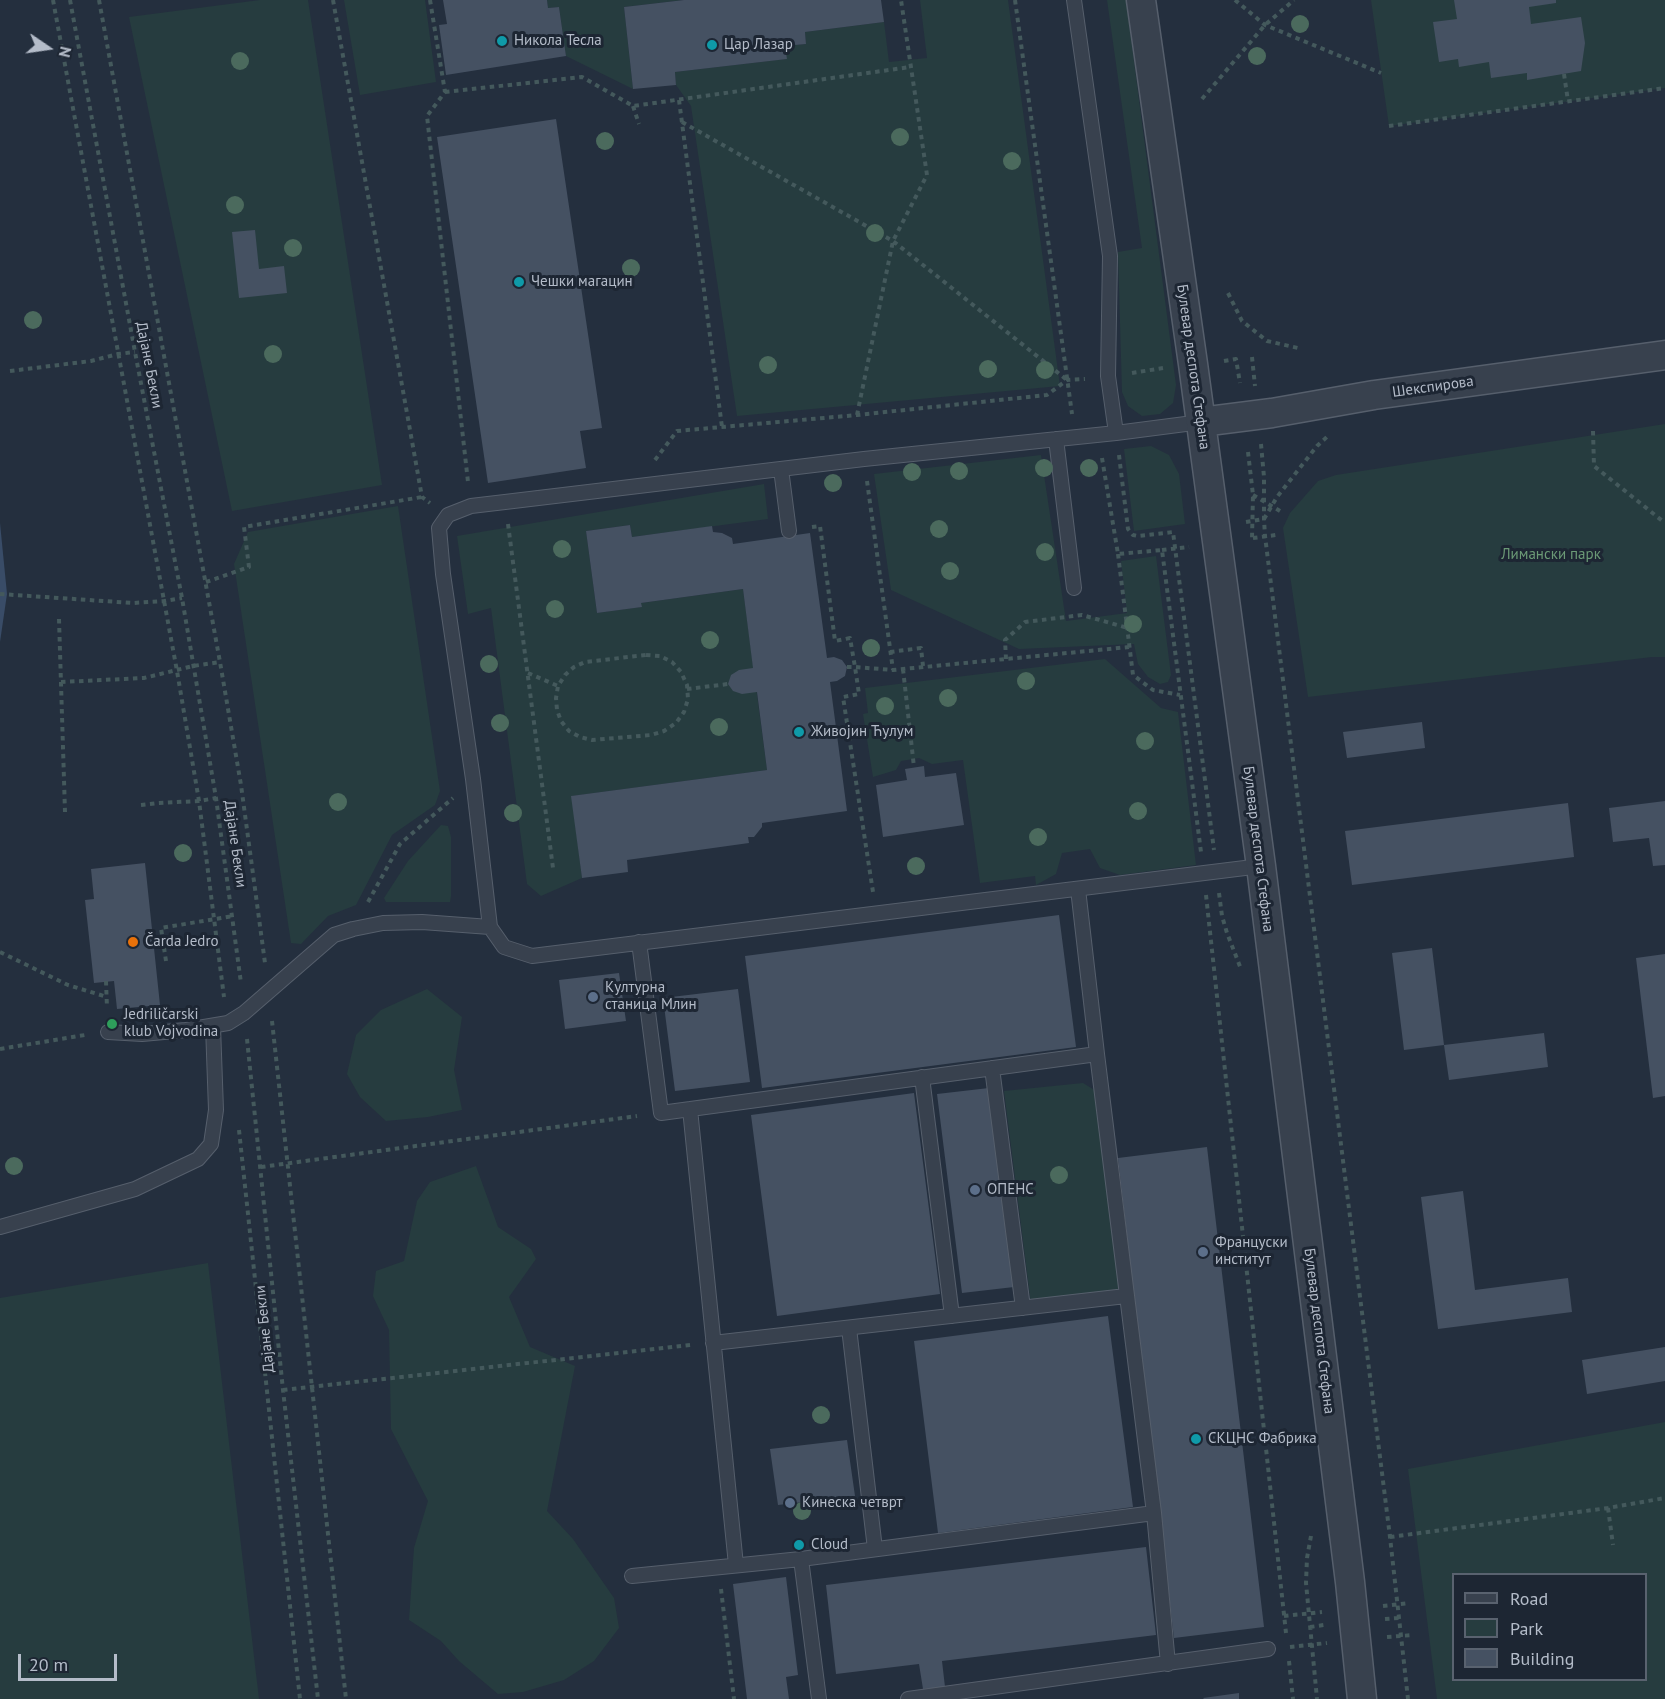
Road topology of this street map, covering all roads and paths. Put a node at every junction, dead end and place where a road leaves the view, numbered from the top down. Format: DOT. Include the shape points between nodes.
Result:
graph roads {
  1 [pos="53,0"];
  2 [pos="70,0"];
  3 [pos="99,0"];
  4 [pos="333,0"];
  5 [pos="430,0"];
  6 [pos="901,0"];
  7 [pos="1016,0"];
  8 [pos="1074,0"];
  9 [pos="1141,0"];
  10 [pos="1235,0"];
  11 [pos="1294,0"];
  12 [pos="1265,25"];
  13 [pos="910,67"];
  14 [pos="1381,73"];
  15 [pos="1564,74"];
  16 [pos="1665,88"];
  17 [pos="445,92"];
  18 [pos="1202,99"];
  19 [pos="679,100"];
  20 [pos="1568,101"];
  21 [pos="633,106"];
  22 [pos="682,122"];
  23 [pos="639,124"];
  24 [pos="1389,126"];
  25 [pos="892,241"];
  26 [pos="1228,293"];
  27 [pos="1298,348"];
  28 [pos="135,352"];
  29 [pos="118,354"];
  30 [pos="1665,355"];
  31 [pos="1193,364"];
  32 [pos="10,371"];
  33 [pos="1108,376"];
  34 [pos="1068,380"];
  35 [pos="1239,383"];
  36 [pos="857,415"];
  37 [pos="1200,422"];
  38 [pos="1073,424"];
  39 [pos="722,427"];
  40 [pos="1593,430"];
  41 [pos="1333,431"];
  42 [pos="1116,433"];
  43 [pos="1056,439"];
  44 [pos="1101,451"];
  45 [pos="1248,452"];
  46 [pos="864,459"];
  47 [pos="653,463"];
  48 [pos="781,469"];
  49 [pos="1253,495"];
  50 [pos="422,497"];
  51 [pos="505,502"];
  52 [pos="1271,505"];
  53 [pos="471,506"];
  54 [pos="1280,511"];
  55 [pos="448,515"];
  56 [pos="1665,523"];
  57 [pos="789,531"];
  58 [pos="1276,535"];
  59 [pos="1265,536"];
  60 [pos="1252,538"];
  61 [pos="1244,539"];
  62 [pos="1189,546"];
  63 [pos="1175,548"];
  64 [pos="1162,550"];
  65 [pos="1119,554"];
  66 [pos="206,582"];
  67 [pos="1074,588"];
  68 [pos="0,594"];
  69 [pos="182,598"];
  70 [pos="164,601"];
  71 [pos="59,619"];
  72 [pos="1128,628"];
  73 [pos="1129,647"];
  74 [pos="890,652"];
  75 [pos="1006,658"];
  76 [pos="220,662"];
  77 [pos="193,666"];
  78 [pos="855,666"];
  79 [pos="924,666"];
  80 [pos="847,668"];
  81 [pos="903,669"];
  82 [pos="892,670"];
  83 [pos="177,671"];
  84 [pos="527,672"];
  85 [pos="61,682"];
  86 [pos="728,684"];
  87 [pos="558,686"];
  88 [pos="687,689"];
  89 [pos="1180,695"];
  90 [pos="914,767"];
  91 [pos="473,779"];
  92 [pos="216,798"];
  93 [pos="199,801"];
  94 [pos="141,806"];
  95 [pos="65,812"];
  96 [pos="1261,866"];
  97 [pos="552,868"];
  98 [pos="1210,872"];
  99 [pos="871,878"];
  100 [pos="1078,889"];
  101 [pos="233,916"];
  102 [pos="215,919"];
  103 [pos="490,927"];
  104 [pos="353,929"];
  105 [pos="639,942"];
  106 [pos="0,952"];
  107 [pos="166,961"];
  108 [pos="1242,971"];
  109 [pos="268,992"];
  110 [pos="107,997"];
  111 [pos="244,1013"];
  112 [pos="228,1023"];
  113 [pos="213,1026"];
  114 [pos="108,1032"];
  115 [pos="0,1049"];
  116 [pos="1097,1054"];
  117 [pos="993,1068"];
  118 [pos="922,1077"];
  119 [pos="690,1109"];
  120 [pos="661,1113"];
  121 [pos="238,1123"];
  122 [pos="288,1162"];
  123 [pos="261,1167"];
  124 [pos="0,1227"];
  125 [pos="1126,1296"];
  126 [pos="1023,1308"];
  127 [pos="952,1316"];
  128 [pos="849,1328"];
  129 [pos="713,1343"];
  130 [pos="311,1387"];
  131 [pos="283,1390"];
  132 [pos="1665,1498"];
  133 [pos="1608,1508"];
  134 [pos="1154,1513"];
  135 [pos="1311,1533"];
  136 [pos="1390,1537"];
  137 [pos="1613,1545"];
  138 [pos="875,1549"];
  139 [pos="801,1559"];
  140 [pos="736,1565"];
  141 [pos="719,1567"];
  142 [pos="632,1576"];
  143 [pos="1409,1603"];
  144 [pos="1398,1605"];
  145 [pos="1378,1607"];
  146 [pos="1328,1612"];
  147 [pos="1309,1614"];
  148 [pos="1284,1616"];
  149 [pos="1413,1635"];
  150 [pos="1401,1636"];
  151 [pos="1382,1638"];
  152 [pos="1331,1643"];
  153 [pos="1312,1645"];
  154 [pos="1288,1647"];
  155 [pos="1268,1649"];
  156 [pos="1168,1664"];
  157 [pos="300,1699"];
  158 [pos="318,1699"];
  159 [pos="346,1699"];
  160 [pos="734,1699"];
  161 [pos="819,1699"];
  162 [pos="908,1699"];
  163 [pos="1293,1699"];
  164 [pos="1317,1699"];
  165 [pos="1362,1699"];
  166 [pos="1408,1699"];
  1 -- 29 [label="path"];
  2 -- 28 [label="path, Дајане Бекли"];
  3 -- 66 [label="path"];
  4 -- 50 [label="path"];
  5 -- 17 [label="path"];
  6 -- 13 [label="path"];
  7 -- 34 [label="path"];
  8 -- 33 [label="lane" via="1110,256"];
  9 -- 31 [label="street, Булевар деспота Стефана"];
  10 -- 12 [label="path"];
  11 -- 12 [label="path"];
  12 -- 14 [label="path"];
  12 -- 18 [label="path"];
  13 -- 19 [label="path"];
  13 -- 25 [label="path" via="927,175"];
  15 -- 20 [label="path"];
  16 -- 20 [label="path"];
  17 -- 21 [label="path" via="582,77"];
  17 -- 53 [label="path" via="427,116"];
  19 -- 21 [label="path"];
  19 -- 22 [label="path"];
  20 -- 24 [label="path"];
  21 -- 23 [label="path"];
  22 -- 25 [label="path"];
  22 -- 39 [label="path"];
  25 -- 34 [label="path"];
  25 -- 36 [label="path"];
  26 -- 27 [label="path" via="1242,321 1267,341"];
  28 -- 29 [label="path"];
  28 -- 69 [label="path, Дајане Бекли"];
  29 -- 32 [label="path"];
  29 -- 70 [label="path"];
  30 -- 37 [label="street, Шекспирова"];
  31 -- 33 [label="path"];
  31 -- 35 [label="path" via="1236,359"];
  31 -- 37 [label="street, Булевар деспота Стефана"];
  33 -- 34 [label="path"];
  33 -- 42 [label="lane"];
  34 -- 36 [label="path" via="1047,395"];
  34 -- 38 [label="path"];
  36 -- 39 [label="path"];
  37 -- 42 [label="lane"];
  37 -- 96 [label="street, Булевар деспота Стефана"];
  39 -- 47 [label="path" via="676,431"];
  40 -- 56 [label="path" via="1594,466"];
  41 -- 52 [label="path"];
  42 -- 43 [label="lane"];
  42 -- 63 [label="path" via="1128,529 1138,536 1173,532"];
  43 -- 46 [label="lane"];
  43 -- 67 [label="lane"];
  44 -- 65 [label="path"];
  45 -- 49 [label="path"];
  46 -- 48 [label="lane"];
  46 -- 74 [label="path"];
  48 -- 51 [label="lane"];
  48 -- 57 [label="lane"];
  49 -- 52 [label="path"];
  49 -- 60 [label="path"];
  50 -- 55 [label="path"];
  50 -- 66 [label="path" via="243,527 249,567"];
  51 -- 53 [label="lane"];
  51 -- 84 [label="path"];
  52 -- 54 [label="path"];
  52 -- 59 [label="path" via="1263,519"];
  53 -- 55 [label="lane"];
  55 -- 91 [label="lane" via="439,528 443,574"];
  57 -- 78 [label="path" via="820,526 835,641 850,639"];
  58 -- 59 [label="path"];
  59 -- 60 [label="path"];
  59 -- 136 [label="path"];
  60 -- 61 [label="path"];
  62 -- 63 [label="path"];
  63 -- 64 [label="path"];
  63 -- 98 [label="path"];
  64 -- 65 [label="path"];
  64 -- 89 [label="path"];
  65 -- 72 [label="path"];
  66 -- 76 [label="path"];
  68 -- 70 [label="path" via="133,603"];
  69 -- 70 [label="path"];
  69 -- 77 [label="path, Дајане Бекли"];
  70 -- 83 [label="path"];
  71 -- 85 [label="path"];
  72 -- 73 [label="path"];
  72 -- 75 [label="path" via="1082,615 1025,622 1005,640"];
  73 -- 75 [label="path"];
  73 -- 89 [label="path" via="1133,675 1153,690"];
  74 -- 79 [label="path" via="921,648"];
  74 -- 82 [label="path"];
  75 -- 79 [label="path"];
  76 -- 77 [label="path"];
  76 -- 109 [label="path" via="241,785"];
  77 -- 83 [label="path"];
  77 -- 92 [label="path, Дајане Бекли"];
  78 -- 80 [label="path"];
  78 -- 82 [label="path"];
  78 -- 99 [label="path" via="859,694 843,697"];
  79 -- 81 [label="path"];
  81 -- 82 [label="path"];
  81 -- 90 [label="path"];
  83 -- 85 [label="path" via="144,678"];
  83 -- 93 [label="path"];
  84 -- 87 [label="path"];
  84 -- 97 [label="path"];
  85 -- 95 [label="path"];
  86 -- 88 [label="path"];
  87 -- 88 [label="path" via="569,671 585,662 646,655 672,662 681,672"];
  87 -- 88 [label="path" via="557,710 561,721 569,731 592,741 664,731 684,712"];
  89 -- 98 [label="path"];
  91 -- 103 [label="lane"];
  91 -- 104 [label="path" via="399,844"];
  92 -- 93 [label="path"];
  92 -- 101 [label="path, Дајане Бекли"];
  93 -- 94 [label="path"];
  93 -- 102 [label="path"];
  96 -- 98 [label="lane"];
  96 -- 165 [label="street, Булевар деспота Стефана"];
  98 -- 100 [label="lane"];
  98 -- 108 [label="path"];
  98 -- 148 [label="path"];
  100 -- 105 [label="lane"];
  100 -- 116 [label="lane"];
  101 -- 102 [label="path"];
  101 -- 111 [label="path, Дајане Бекли"];
  102 -- 107 [label="path" via="161,928"];
  102 -- 112 [label="path"];
  103 -- 104 [label="lane" via="383,922"];
  103 -- 105 [label="lane" via="504,946 532,956"];
  104 -- 109 [label="lane" via="334,935"];
  105 -- 120 [label="lane"];
  106 -- 110 [label="path" via="68,985"];
  109 -- 111 [label="lane"];
  109 -- 122 [label="path"];
  111 -- 112 [label="lane"];
  111 -- 123 [label="path, Дајане Бекли"];
  112 -- 113 [label="lane"];
  113 -- 114 [label="lane" via="142,1034"];
  113 -- 124 [label="lane" via="216,1110 211,1144 198,1159 135,1189"];
  114 -- 115 [label="path"];
  116 -- 117 [label="lane"];
  116 -- 125 [label="lane"];
  117 -- 118 [label="lane"];
  117 -- 126 [label="lane"];
  118 -- 119 [label="lane"];
  118 -- 127 [label="lane"];
  119 -- 120 [label="lane"];
  119 -- 129 [label="lane"];
  120 -- 122 [label="path"];
  121 -- 157 [label="path"];
  122 -- 123 [label="path"];
  122 -- 130 [label="path"];
  123 -- 131 [label="path, Дајане Бекли"];
  125 -- 126 [label="lane"];
  125 -- 134 [label="lane"];
  126 -- 127 [label="lane"];
  127 -- 128 [label="lane"];
  128 -- 129 [label="lane"];
  128 -- 138 [label="lane"];
  129 -- 130 [label="path"];
  129 -- 140 [label="lane"];
  130 -- 131 [label="path"];
  130 -- 159 [label="path"];
  131 -- 158 [label="path, Дајане Бекли"];
  132 -- 133 [label="path"];
  133 -- 136 [label="path"];
  133 -- 137 [label="path"];
  134 -- 138 [label="lane"];
  134 -- 156 [label="lane"];
  135 -- 147 [label="path" via="1306,1583"];
  136 -- 144 [label="path"];
  138 -- 139 [label="lane"];
  139 -- 140 [label="lane"];
  139 -- 161 [label="lane"];
  140 -- 141 [label="lane"];
  141 -- 142 [label="lane"];
  141 -- 160 [label="path"];
  143 -- 144 [label="path"];
  144 -- 145 [label="path"];
  144 -- 150 [label="path"];
  146 -- 147 [label="path"];
  147 -- 148 [label="path"];
  147 -- 153 [label="path"];
  148 -- 154 [label="path"];
  149 -- 150 [label="path"];
  150 -- 151 [label="path"];
  150 -- 166 [label="path"];
  152 -- 153 [label="path"];
  153 -- 154 [label="path"];
  153 -- 164 [label="path"];
  154 -- 155 [label="path"];
  154 -- 163 [label="path"];
  155 -- 156 [label="lane"];
  156 -- 162 [label="lane"];
}
